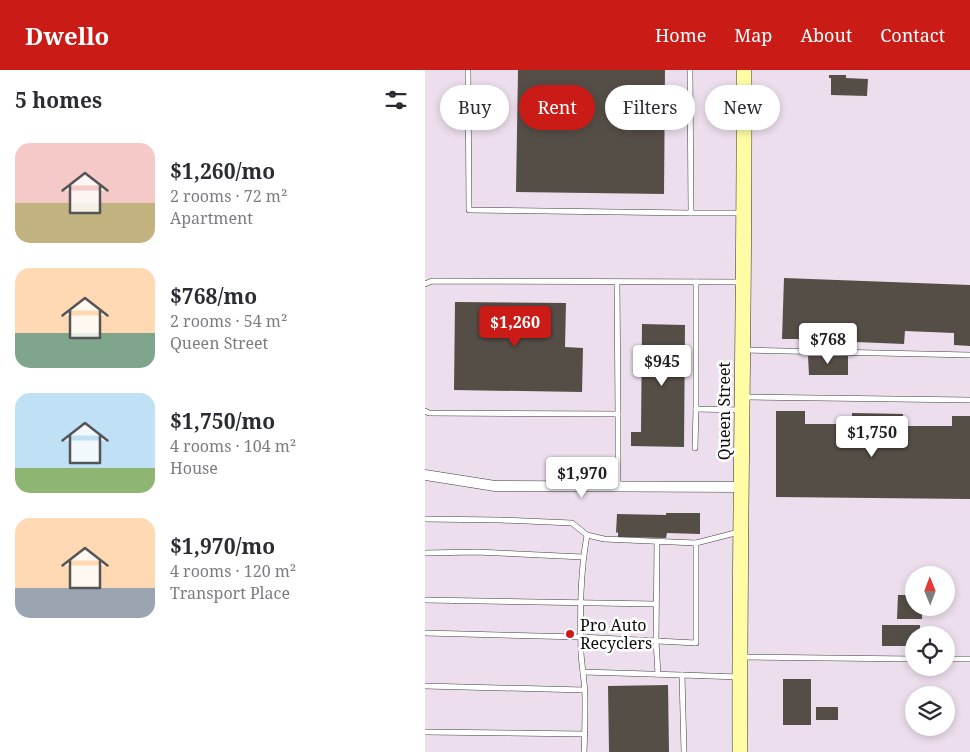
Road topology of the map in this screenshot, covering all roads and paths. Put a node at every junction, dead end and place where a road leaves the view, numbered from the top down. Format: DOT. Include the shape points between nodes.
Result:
graph roads {
  1 [pos="469,70"];
  2 [pos="689,70"];
  3 [pos="744,70"];
  4 [pos="744,212"];
  5 [pos="691,213"];
  6 [pos="617,282"];
  7 [pos="696,282"];
  8 [pos="743,282"];
  9 [pos="425,284"];
  10 [pos="742,350"];
  11 [pos="970,355"];
  12 [pos="970,400"];
  13 [pos="742,404"];
  14 [pos="696,409"];
  15 [pos="425,411"];
  16 [pos="618,414"];
  17 [pos="695,448"];
  18 [pos="425,475"];
  19 [pos="618,487"];
  20 [pos="741,487"];
  21 [pos="425,519"];
  22 [pos="741,532"];
  23 [pos="587,535"];
  24 [pos="657,542"];
  25 [pos="696,543"];
  26 [pos="425,553"];
  27 [pos="583,557"];
  28 [pos="425,600"];
  29 [pos="581,604"];
  30 [pos="657,604"];
  31 [pos="425,633"];
  32 [pos="581,637"];
  33 [pos="656,641"];
  34 [pos="740,657"];
  35 [pos="905,659"];
  36 [pos="955,659"];
  37 [pos="970,659"];
  38 [pos="583,672"];
  39 [pos="658,674"];
  40 [pos="682,675"];
  41 [pos="740,677"];
  42 [pos="425,686"];
  43 [pos="584,690"];
  44 [pos="425,732"];
  45 [pos="585,734"];
  46 [pos="584,752"];
  47 [pos="684,752"];
  48 [pos="740,752"];
  1 -- 5 [label="lane" via="469,210"];
  2 -- 5 [label="lane"];
  3 -- 4 [label="street, Queen Street"];
  4 -- 5 [label="lane"];
  4 -- 8 [label="street, Queen Street"];
  6 -- 7 [label="lane"];
  6 -- 9 [label="lane" via="432,281"];
  6 -- 16 [label="lane"];
  7 -- 8 [label="lane"];
  7 -- 14 [label="lane"];
  8 -- 10 [label="street, Queen Street"];
  10 -- 11 [label="lane"];
  10 -- 13 [label="street, Queen Street"];
  12 -- 13 [label="lane"];
  13 -- 14 [label="lane"];
  13 -- 20 [label="street, Queen Street"];
  14 -- 17 [label="lane"];
  15 -- 16 [label="lane" via="429,414"];
  16 -- 19 [label="lane"];
  18 -- 19 [label="street" via="495,486"];
  19 -- 20 [label="street"];
  20 -- 22 [label="street, Queen Street"];
  21 -- 23 [label="lane" via="572,523"];
  22 -- 25 [label="lane"];
  22 -- 34 [label="street, Queen Street"];
  23 -- 24 [label="lane"];
  23 -- 27 [label="lane"];
  24 -- 25 [label="lane"];
  24 -- 30 [label="lane"];
  25 -- 33 [label="lane" via="696,643"];
  26 -- 27 [label="lane"];
  27 -- 29 [label="lane"];
  28 -- 29 [label="lane"];
  29 -- 30 [label="lane"];
  29 -- 32 [label="lane"];
  30 -- 33 [label="lane"];
  31 -- 32 [label="lane"];
  32 -- 33 [label="lane"];
  32 -- 38 [label="lane"];
  33 -- 39 [label="lane"];
  34 -- 35 [label="lane"];
  34 -- 41 [label="street, Queen Street"];
  36 -- 37 [label="lane"];
  38 -- 39 [label="lane"];
  38 -- 43 [label="lane"];
  39 -- 40 [label="lane"];
  40 -- 41 [label="lane"];
  40 -- 47 [label="lane"];
  41 -- 48 [label="street, Queen Street"];
  42 -- 43 [label="lane"];
  43 -- 45 [label="lane"];
  44 -- 45 [label="lane"];
  45 -- 46 [label="lane"];
}
